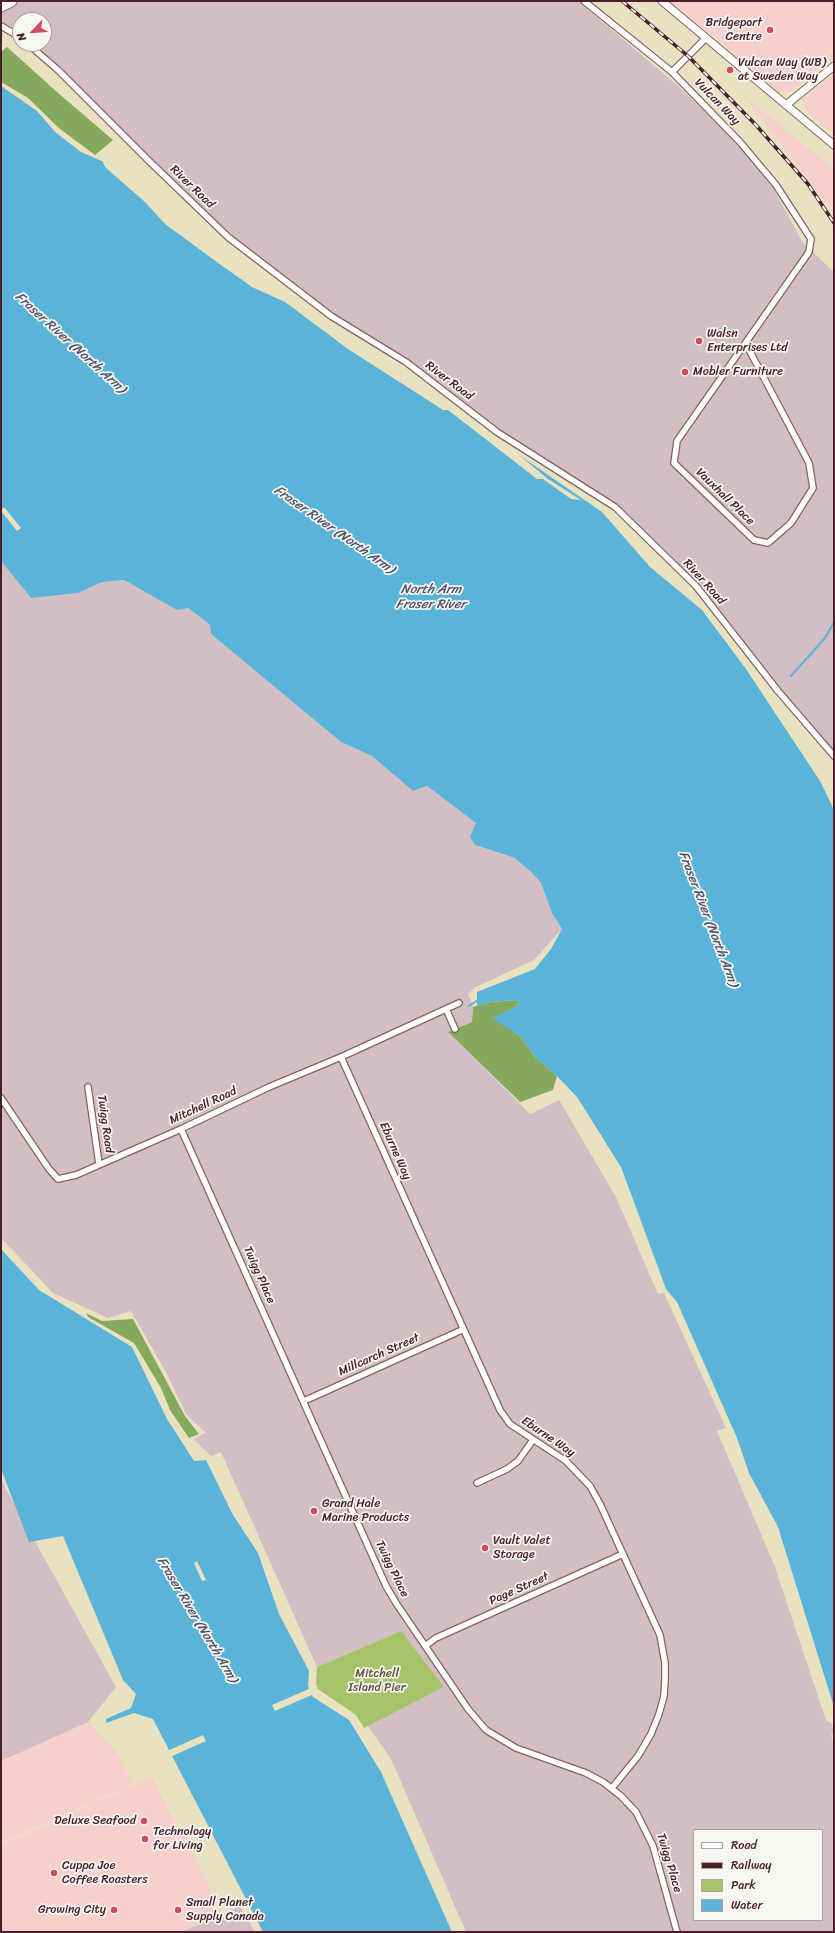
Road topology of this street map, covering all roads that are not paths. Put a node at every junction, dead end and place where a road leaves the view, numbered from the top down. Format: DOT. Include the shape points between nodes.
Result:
graph roads {
  1 [pos="11,1"];
  2 [pos="584,1"];
  3 [pos="662,1"];
  4 [pos="1,6"];
  5 [pos="1,26"];
  6 [pos="12,32"];
  7 [pos="706,38"];
  8 [pos="37,52"];
  9 [pos="834,66"];
  10 [pos="672,72"];
  11 [pos="786,105"];
  12 [pos="834,145"];
  13 [pos="811,240"];
  14 [pos="746,344"];
  15 [pos="834,756"];
  16 [pos="459,1003"];
  17 [pos="446,1009"];
  18 [pos="455,1029"];
  19 [pos="341,1057"];
  20 [pos="88,1087"];
  21 [pos="1,1098"];
  22 [pos="182,1129"];
  23 [pos="99,1164"];
  24 [pos="462,1330"];
  25 [pos="304,1401"];
  26 [pos="532,1440"];
  27 [pos="477,1483"];
  28 [pos="623,1554"];
  29 [pos="425,1646"];
  30 [pos="612,1788"];
  31 [pos="677,1932"];
  1 -- 4 [label="highway"];
  2 -- 10 [label="street, Vulcan Way"];
  3 -- 7 [label="street"];
  5 -- 6 [label="street"];
  7 -- 10 [label="street"];
  7 -- 11 [label="street"];
  8 -- 15 [label="street, River Road" via="228,237 332,316 406,362 497,432 615,507 696,586"];
  9 -- 11 [label="street"];
  10 -- 13 [label="street, Vulcan Way" via="740,142 776,185"];
  11 -- 12 [label="street"];
  13 -- 14 [label="street, Vauxhall Place" via="809,252"];
  14 -- 14 [label="street, Vauxhall Place" via="677,441 674,463 754,540 768,542 791,523 813,488 809,464"];
  16 -- 17 [label="street, Mitchell Road"];
  17 -- 18 [label="street"];
  17 -- 19 [label="street, Mitchell Road"];
  19 -- 22 [label="street, Mitchell Road" via="278,1083"];
  19 -- 24 [label="street, Eburne Way"];
  20 -- 23 [label="street, Twigg Road"];
  21 -- 23 [label="street, Mitchell Road" via="58,1179 76,1175"];
  22 -- 23 [label="street, Mitchell Road"];
  22 -- 25 [label="street, Twigg Place"];
  24 -- 25 [label="street, Millcarch Street"];
  24 -- 26 [label="street, Eburne Way" via="504,1418"];
  25 -- 29 [label="street, Twigg Place" via="386,1586"];
  26 -- 27 [label="street" via="518,1461"];
  26 -- 28 [label="street, Eburne Way" via="566,1462 590,1486"];
  28 -- 29 [label="street, Page Street" via="436,1638"];
  28 -- 30 [label="street, Eburne Way" via="660,1635 665,1680 664,1696 651,1734 638,1756"];
  29 -- 30 [label="street, Twigg Place" via="468,1709 495,1737 516,1748 586,1773"];
  30 -- 31 [label="street, Twigg Place" via="636,1812 648,1833"];
}
